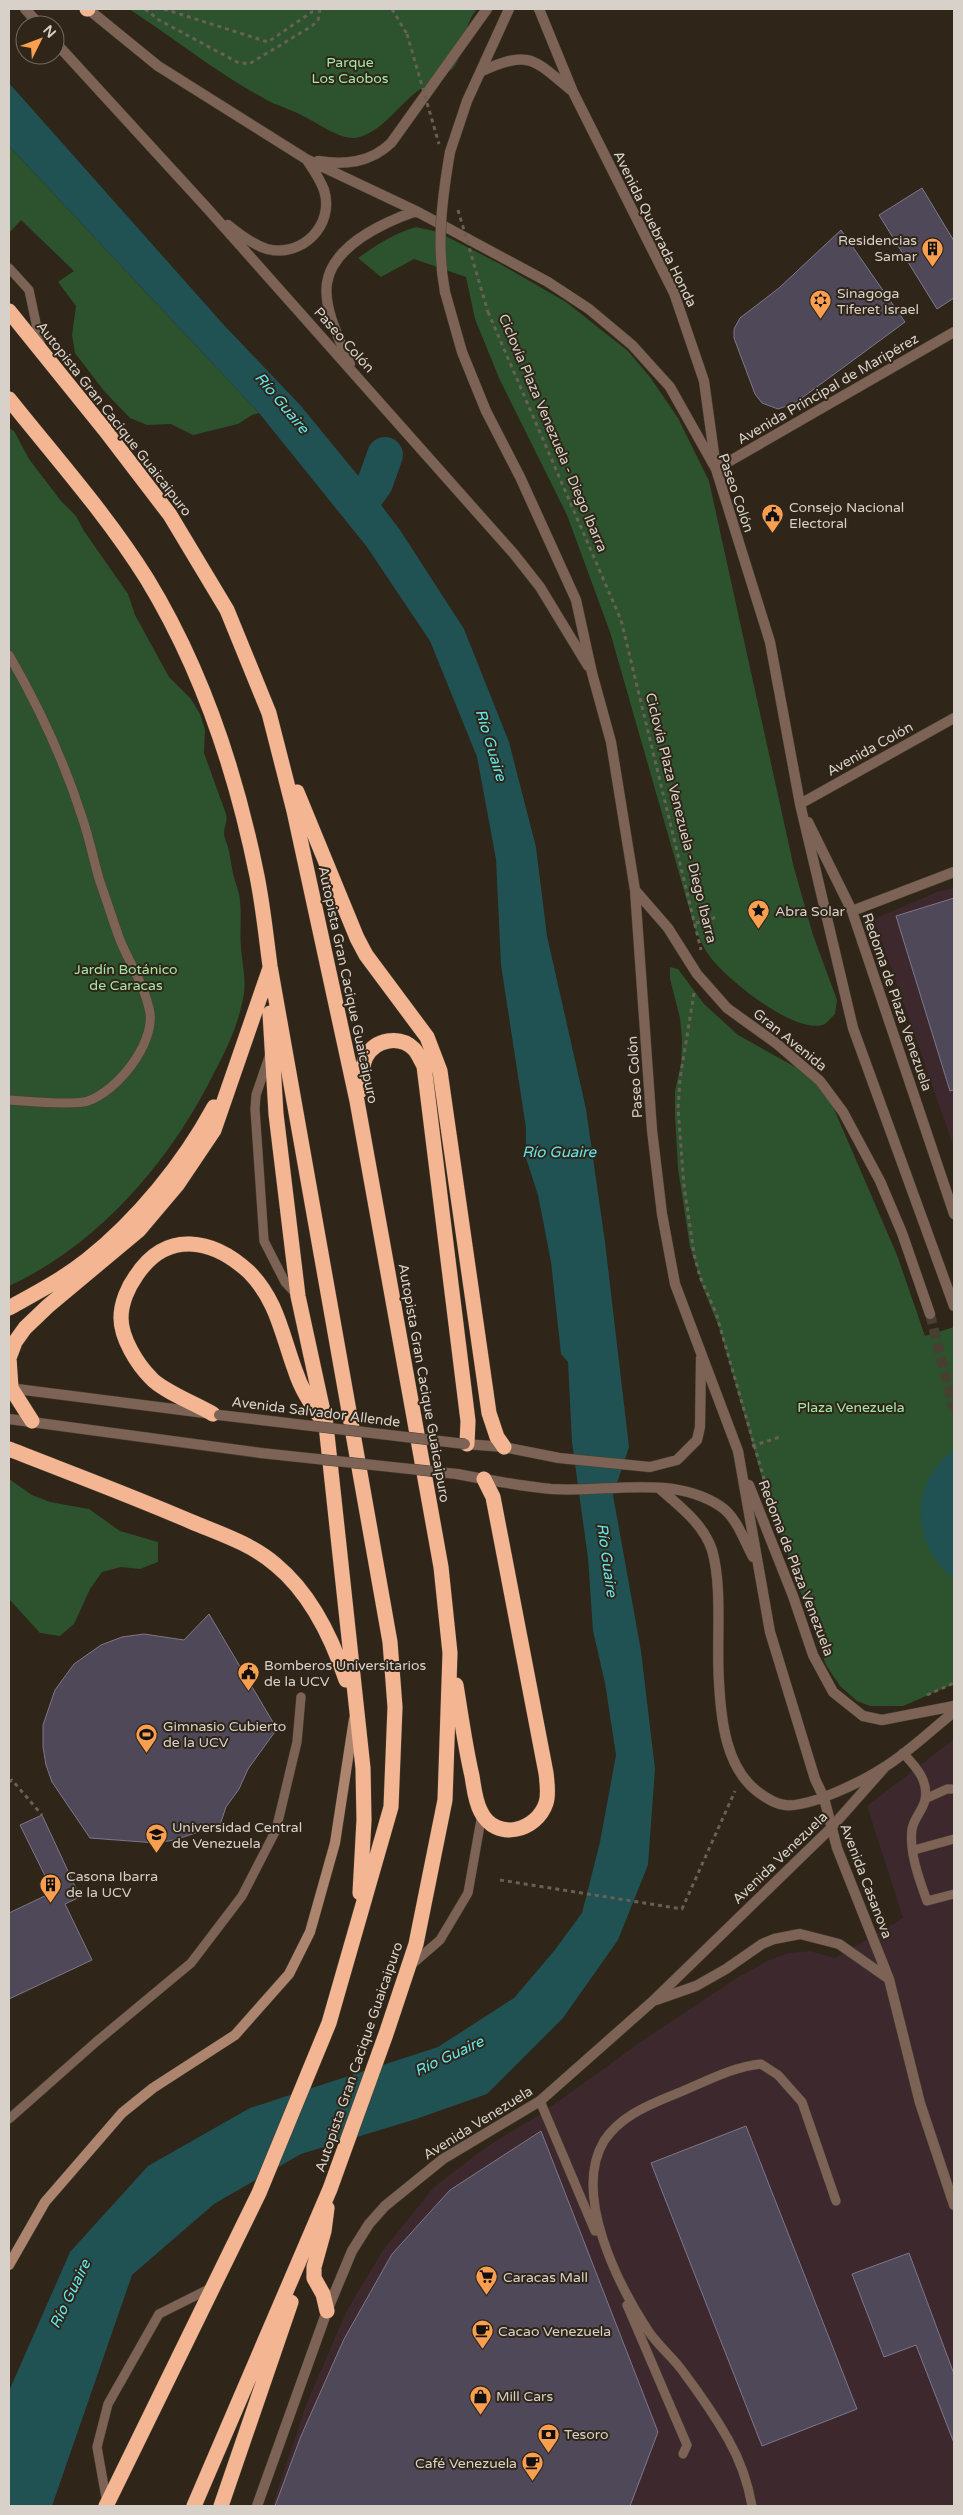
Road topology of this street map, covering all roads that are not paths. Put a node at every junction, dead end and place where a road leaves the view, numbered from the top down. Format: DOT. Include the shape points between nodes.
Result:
graph roads {
  1 [pos="88,9"];
  2 [pos="487,9"];
  3 [pos="509,9"];
  4 [pos="539,9"];
  5 [pos="65,53"];
  6 [pos="482,71"];
  7 [pos="573,92"];
  8 [pos="306,159"];
  9 [pos="207,208"];
  10 [pos="416,211"];
  11 [pos="9,268"];
  12 [pos="9,311"];
  13 [pos="954,332"];
  14 [pos="41,350"];
  15 [pos="353,372"];
  16 [pos="9,399"];
  17 [pos="716,469"];
  18 [pos="9,655"];
  19 [pos="592,673"];
  20 [pos="954,718"];
  21 [pos="280,751"];
  22 [pos="800,804"];
  23 [pos="954,872"];
  24 [pos="635,890"];
  25 [pos="852,912"];
  26 [pos="270,966"];
  27 [pos="271,1052"];
  28 [pos="235,1071"];
  29 [pos="9,1100"];
  30 [pos="357,1101"];
  31 [pos="954,1214"];
  32 [pos="298,1296"];
  33 [pos="954,1306"];
  34 [pos="9,1308"];
  35 [pos="930,1314"];
  36 [pos="700,1347"];
  37 [pos="10,1388"];
  38 [pos="216,1414"];
  39 [pos="9,1419"];
  40 [pos="32,1421"];
  41 [pos="326,1425"];
  42 [pos="466,1444"];
  43 [pos="504,1447"];
  44 [pos="9,1450"];
  45 [pos="743,1470"];
  46 [pos="484,1478"];
  47 [pos="658,1488"];
  48 [pos="757,1565"];
  49 [pos="450,1653"];
  50 [pos="301,1697"];
  51 [pos="954,1706"];
  52 [pos="355,1708"];
  53 [pos="954,1712"];
  54 [pos="903,1753"];
  55 [pos="884,1768"];
  56 [pos="954,1789"];
  57 [pos="824,1798"];
  58 [pos="925,1800"];
  59 [pos="482,1814"];
  60 [pos="830,1829"];
  61 [pos="954,1839"];
  62 [pos="914,1850"];
  63 [pos="954,1894"];
  64 [pos="356,1930"];
  65 [pos="408,1968"];
  66 [pos="889,1979"];
  67 [pos="652,2001"];
  68 [pos="540,2101"];
  69 [pos="9,2119"];
  70 [pos="330,2187"];
  71 [pos="836,2201"];
  72 [pos="954,2205"];
  73 [pos="9,2265"];
  74 [pos="213,2287"];
  75 [pos="327,2311"];
  76 [pos="683,2454"];
  77 [pos="106,2505"];
  78 [pos="194,2506"];
  79 [pos="221,2506"];
  80 [pos="257,2506"];
  81 [pos="752,2506"];
  1 -- 8 [label="street, Paseo Colón" via="158,66"];
  2 -- 8 [label="street, Paseo Colón" via="382,152 354,162"];
  3 -- 6 [label="street, Paseo Colón"];
  4 -- 7 [label="street, Avenida Quebrada Honda"];
  5 -- 9 [label="street, Paseo Colón"];
  6 -- 7 [label="street, Avenida Quebrada Honda" via="509,60 528,59"];
  6 -- 19 [label="street, Paseo Colón, bridge" via="467,101 450,152 440,231 440,263 445,292 462,352 486,410 576,600"];
  7 -- 17 [label="street, Avenida Quebrada Honda" via="674,293 704,381"];
  8 -- 9 [label="street" via="324,190 326,202 325,217 315,234 303,245 284,251 267,249"];
  8 -- 10 [label="street, Paseo Colón"];
  9 -- 15 [label="street, Paseo Colón"];
  10 -- 15 [label="street" via="392,220 356,241 342,254 327,283 331,319"];
  10 -- 17 [label="street, Paseo Colón" via="548,282 589,309 632,345 670,387"];
  11 -- 14 [label="lane" via="29,290"];
  12 -- 14 [label="highway, Autopista Gran Cacique Guaicaipuro"];
  13 -- 17 [label="street, Avenida Principal de Maripérez"];
  14 -- 21 [label="highway, Autopista Gran Cacique Guaicaipuro" via="173,520 226,610 246,653"];
  15 -- 19 [label="street, Paseo Colón" via="514,554 540,587"];
  16 -- 26 [label="highway" via="78,483 147,579 196,675 230,765 258,878"];
  17 -- 22 [label="street, Paseo Colón" via="770,642"];
  18 -- 29 [label="lane" via="29,690 59,757 83,820 121,941 141,982 150,1015 139,1054 119,1081 88,1102"];
  19 -- 24 [label="street, Paseo Colón" via="611,742"];
  20 -- 22 [label="street, Avenida Colón"];
  21 -- 30 [label="highway, Autopista Gran Cacique Guaicaipuro"];
  21 -- 43 [label="highway" via="357,938 366,955 427,1036 440,1071 489,1413"];
  22 -- 25 [label="street, Redoma de Plaza Venezuela"];
  22 -- 33 [label="street" via="853,1028"];
  23 -- 25 [label="street"];
  24 -- 35 [label="street, Gran Avenida" via="668,928 697,974 727,1008 777,1044 820,1081 843,1112 880,1181"];
  24 -- 36 [label="street, Paseo Colón" via="652,1130 662,1214 674,1284"];
  25 -- 31 [label="street, Redoma de Plaza Venezuela"];
  26 -- 27 [label="highway"];
  26 -- 28 [label="highway"];
  26 -- 64 [label="highway" via="390,1642 394,1707 391,1807"];
  27 -- 32 [label="highway"];
  27 -- 32 [label="lane" via="256,1095 255,1109 264,1241 285,1282"];
  28 -- 34 [label="highway" via="205,1124 169,1175 131,1220 87,1260 47,1288"];
  28 -- 37 [label="highway" via="214,1130 177,1184 139,1230 25,1328 9,1358"];
  30 -- 42 [label="highway" via="365,1058 370,1050 391,1040 414,1049 424,1066 427,1081 468,1421"];
  30 -- 49 [label="highway, Autopista Gran Cacique Guaicaipuro" via="440,1566"];
  32 -- 41 [label="highway"];
  36 -- 43 [label="street, Avenida Salvador Allende" via="700,1427 697,1440 677,1460 650,1467 559,1458"];
  36 -- 45 [label="street, Paseo Colón"];
  37 -- 38 [label="street, Avenida Salvador Allende"];
  37 -- 40 [label="highway"];
  38 -- 41 [label="highway" via="152,1380 138,1362 120,1318 128,1291 146,1261 158,1252 182,1243 213,1248 248,1272 265,1290 278,1314 304,1393"];
  38 -- 42 [label="street, Avenida Salvador Allende, bridge"];
  39 -- 40 [label="street"];
  40 -- 46 [label="street, bridge" via="261,1453"];
  41 -- 52 [label="highway"];
  42 -- 43 [label="street, Avenida Salvador Allende"];
  44 -- 52 [label="highway" via="152,1504 250,1546 277,1565 301,1592 323,1625 335,1648"];
  45 -- 48 [label="street, Avenida Casanova"];
  45 -- 51 [label="street, Redoma de Plaza Venezuela" via="813,1655 833,1692 863,1716 882,1720"];
  46 -- 47 [label="street" via="552,1489"];
  46 -- 59 [label="highway" via="492,1497 548,1790 547,1802 541,1813 525,1828 501,1829"];
  47 -- 48 [label="street, Avenida Casanova" via="690,1491 722,1507 733,1519"];
  47 -- 57 [label="street" via="690,1516 702,1530 712,1551 719,1683 733,1762 746,1783 772,1802 786,1806"];
  48 -- 57 [label="street, Avenida Casanova" via="770,1632"];
  49 -- 59 [label="highway" via="468,1760"];
  49 -- 65 [label="highway, Autopista Gran Cacique Guaicaipuro" via="445,1800 416,1944"];
  50 -- 69 [label="lane" via="297,1742 276,1830 242,1896 191,1963"];
  52 -- 64 [label="highway" via="364,1820"];
  52 -- 73 [label="main road" via="335,1843 310,1932 289,1974 235,2035 153,2088 122,2113 45,2202"];
  53 -- 54 [label="street"];
  54 -- 55 [label="street"];
  54 -- 58 [label="lane" via="917,1768 924,1782"];
  55 -- 57 [label="street"];
  55 -- 60 [label="street, Avenida Venezuela"];
  56 -- 58 [label="lane"];
  57 -- 60 [label="street, Avenida Casanova"];
  58 -- 62 [label="lane" via="912,1828"];
  59 -- 65 [label="lane" via="468,1893 440,1940"];
  60 -- 66 [label="street, Avenida Casanova"];
  60 -- 67 [label="street, Avenida Venezuela"];
  61 -- 62 [label="lane"];
  62 -- 63 [label="lane" via="927,1901"];
  64 -- 74 [label="highway" via="329,2023 259,2193"];
  65 -- 70 [label="highway, Autopista Gran Cacique Guaicaipuro"];
  66 -- 67 [label="street" via="839,1944 800,1934 774,1939 696,1986"];
  66 -- 72 [label="street, Avenida Casanova" via="920,2103"];
  67 -- 68 [label="street, Avenida Venezuela"];
  68 -- 75 [label="street, Avenida Venezuela" via="443,2158 385,2206 352,2251"];
  68 -- 76 [label="lane" via="687,2445"];
  70 -- 75 [label="highway" via="324,2231 314,2267 314,2278 323,2294"];
  70 -- 78 [label="highway, Autopista Gran Cacique Guaicaipuro"];
  70 -- 79 [label="highway"];
  71 -- 81 [label="lane" via="802,2102 778,2075 761,2064 734,2070 628,2116 603,2142 595,2166 596,2217 631,2303 648,2332 684,2372 729,2439 748,2482"];
  74 -- 77 [label="highway"];
  74 -- 77 [label="lane" via="159,2314 108,2404 97,2447"];
  75 -- 80 [label="street, Avenida Venezuela"];
}
